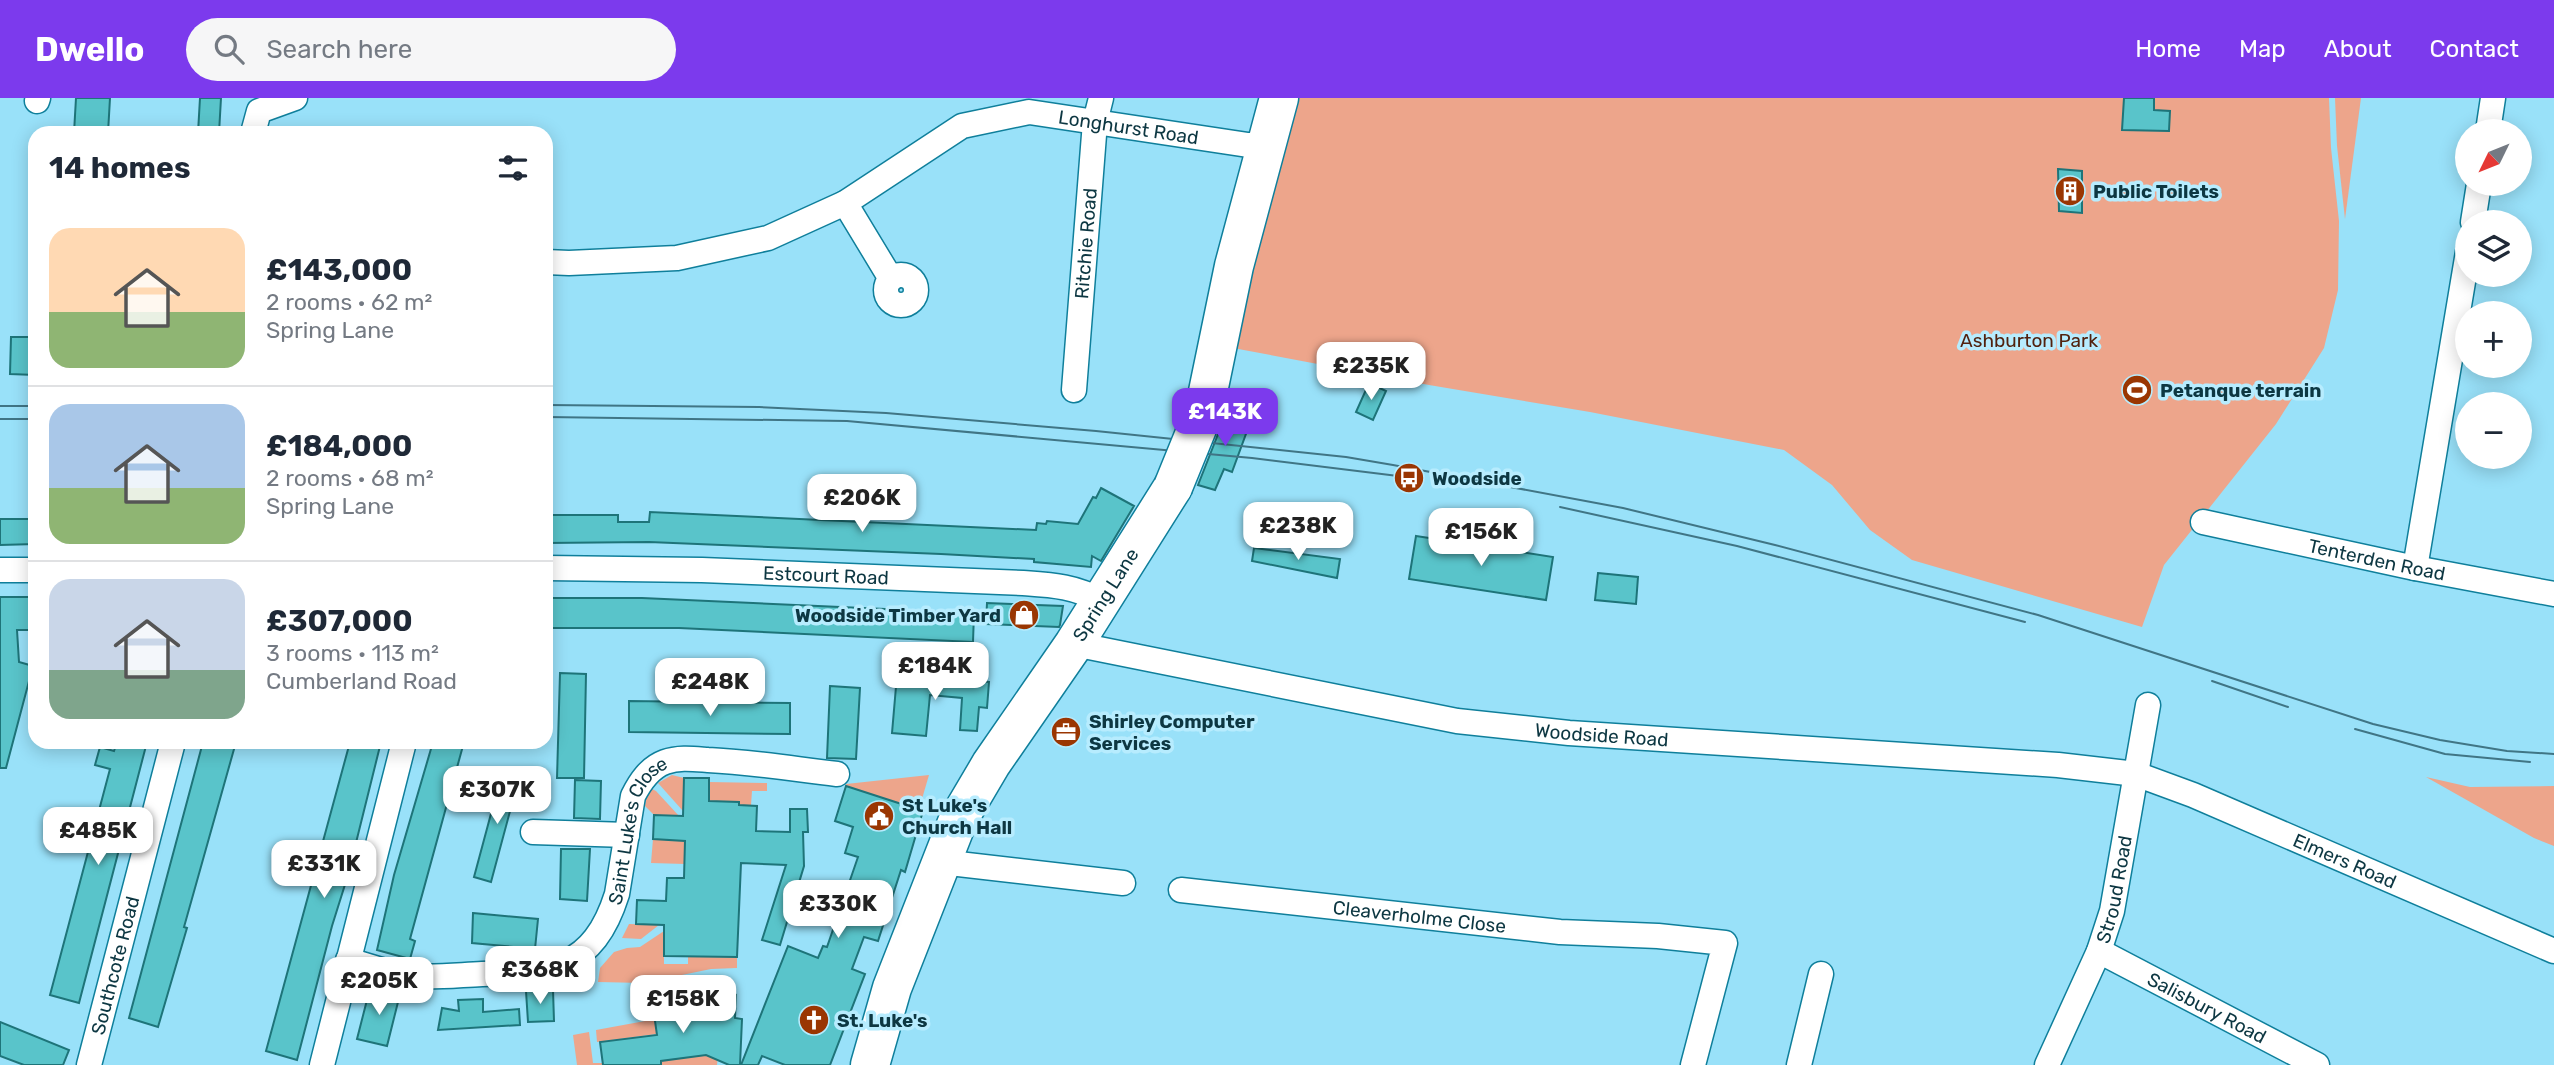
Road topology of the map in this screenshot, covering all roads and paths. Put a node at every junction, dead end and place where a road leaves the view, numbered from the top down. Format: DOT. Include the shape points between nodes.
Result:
graph roads {
  1 [pos="295,98"];
  2 [pos="1101,98"];
  3 [pos="1279,98"];
  4 [pos="2493,98"];
  5 [pos="258,119"];
  6 [pos="2490,119"];
  7 [pos="1095,122"];
  8 [pos="1267,145"];
  9 [pos="845,203"];
  10 [pos="553,262"];
  11 [pos="891,279"];
  12 [pos="2462,287"];
  13 [pos="1074,390"];
  14 [pos="2203,522"];
  15 [pos="553,568"];
  16 [pos="2415,568"];
  17 [pos="0,570"];
  18 [pos="28,570"];
  19 [pos="2554,594"];
  20 [pos="1101,601"];
  21 [pos="1074,644"];
  22 [pos="2148,705"];
  23 [pos="171,749"];
  24 [pos="402,749"];
  25 [pos="837,774"];
  26 [pos="2136,774"];
  27 [pos="533,832"];
  28 [pos="627,835"];
  29 [pos="941,862"];
  30 [pos="1123,883"];
  31 [pos="1181,890"];
  32 [pos="2099,951"];
  33 [pos="2554,951"];
  34 [pos="348,960"];
  35 [pos="1822,974"];
  36 [pos="89,1065"];
  37 [pos="322,1065"];
  38 [pos="870,1065"];
  39 [pos="1693,1065"];
  40 [pos="1799,1065"];
  41 [pos="2047,1065"];
  42 [pos="2317,1065"];
  1 -- 5 [label="street"];
  2 -- 7 [label="street, Ritchie Road"];
  3 -- 8 [label="main road, Spring Lane"];
  4 -- 6 [label="street"];
  7 -- 8 [label="street, Longhurst Road"];
  7 -- 9 [label="street, Longhurst Road" via="1029,112 961,126"];
  7 -- 13 [label="street, Ritchie Road"];
  8 -- 20 [label="main road, Spring Lane, bridge" via="1234,266 1204,411 1173,487"];
  9 -- 10 [label="street, Longhurst Road" via="768,238 677,258"];
  9 -- 11 [label="street"];
  12 -- 16 [label="street"];
  14 -- 16 [label="street, Tenterden Road"];
  15 -- 20 [label="street, Estcourt Road" via="1023,583 1067,586"];
  16 -- 19 [label="street, Tenterden Road"];
  17 -- 18 [label="street"];
  20 -- 21 [label="main road, Spring Lane"];
  21 -- 26 [label="street, Woodside Road" via="1416,714 1504,727 2025,762"];
  21 -- 29 [label="main road, Spring Lane" via="991,764 958,820"];
  22 -- 26 [label="street, Stroud Road"];
  23 -- 36 [label="street, Southcote Road"];
  24 -- 34 [label="street"];
  25 -- 28 [label="street, Saint Luke's Close" via="759,762 665,762 638,785"];
  26 -- 32 [label="street, Stroud Road" via="2112,911"];
  26 -- 33 [label="street, Elmers Road"];
  27 -- 28 [label="street"];
  28 -- 34 [label="street, Saint Luke's Close" via="617,894 606,921 583,951 559,965 534,972 424,976"];
  29 -- 30 [label="street"];
  29 -- 38 [label="main road, Spring Lane" via="892,988"];
  31 -- 39 [label="street, Cleaverholme Close" via="1560,932 1725,943"];
  32 -- 41 [label="street, Stroud Road"];
  32 -- 42 [label="street, Salisbury Road"];
  34 -- 37 [label="street"];
  35 -- 40 [label="street"];
}
